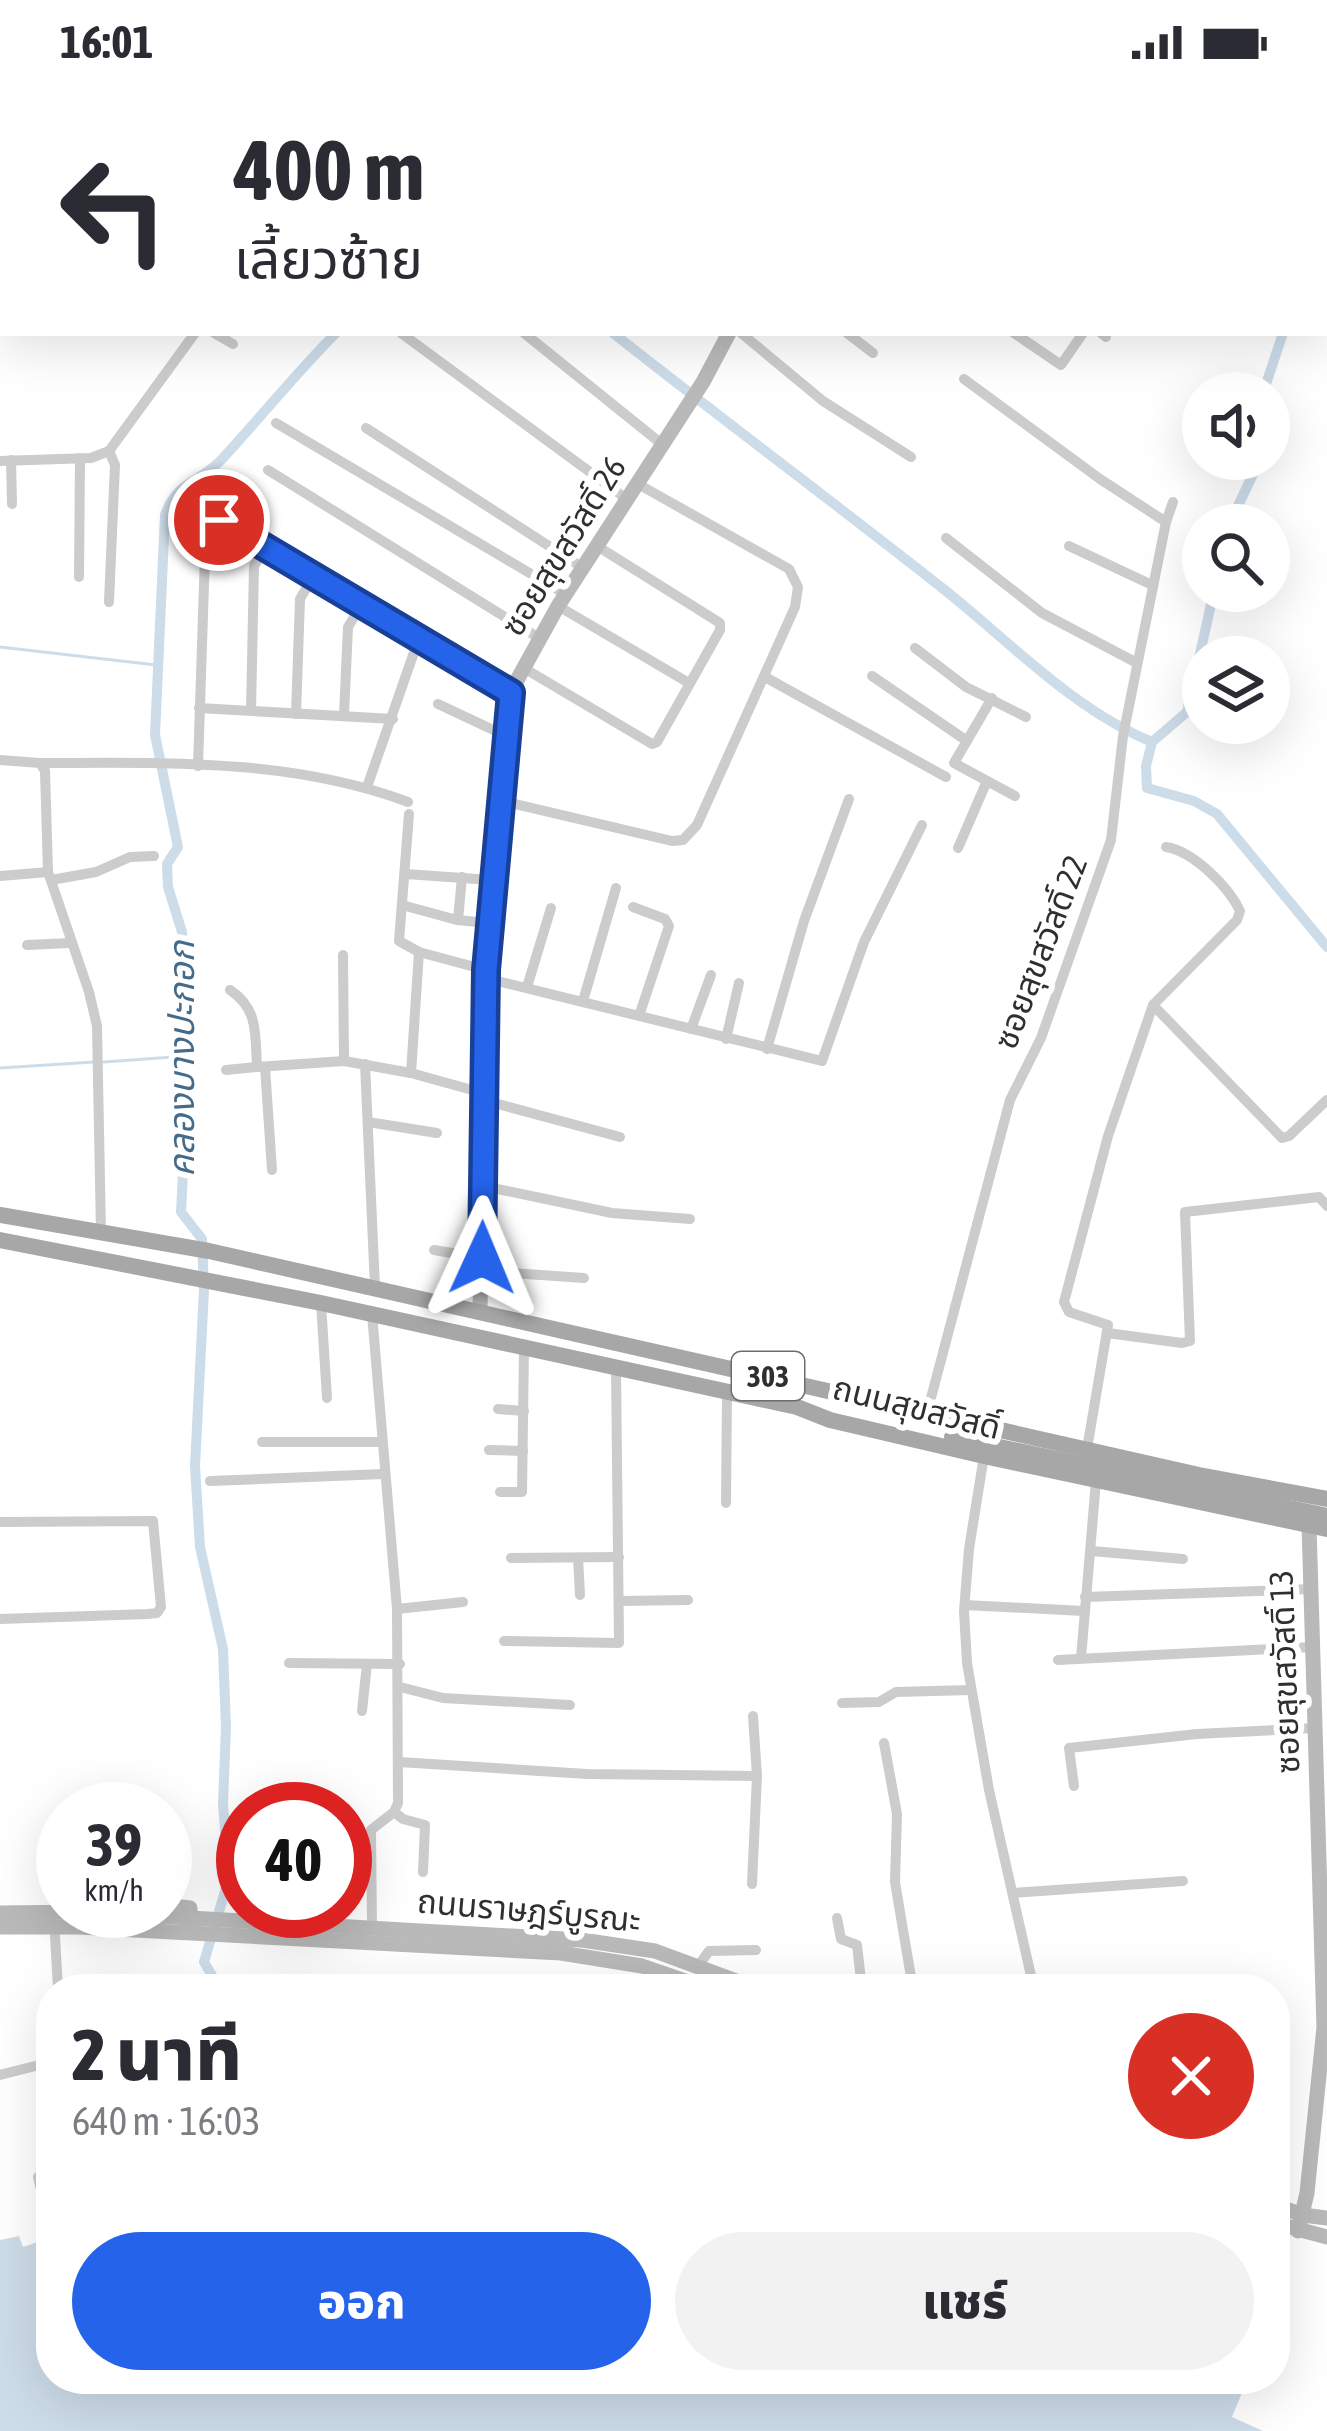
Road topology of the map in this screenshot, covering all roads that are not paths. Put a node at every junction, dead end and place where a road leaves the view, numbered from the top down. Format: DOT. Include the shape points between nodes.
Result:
graph roads {
  1 [pos="193,336"];
  2 [pos="219,336"];
  3 [pos="405,336"];
  4 [pos="528,336"];
  5 [pos="745,336"];
  6 [pos="851,336"];
  7 [pos="1018,336"];
  8 [pos="1081,336"];
  9 [pos="721,337"];
  10 [pos="233,344"];
  11 [pos="873,353"];
  12 [pos="964,379"];
  13 [pos="276,423"];
  14 [pos="365,428"];
  15 [pos="662,445"];
  16 [pos="109,451"];
  17 [pos="911,457"];
  18 [pos="80,458"];
  19 [pos="6,461"];
  20 [pos="268,470"];
  21 [pos="638,484"];
  22 [pos="628,500"];
  23 [pos="1173,502"];
  24 [pos="11,504"];
  25 [pos="1166,522"];
  26 [pos="946,538"];
  27 [pos="1069,545"];
  28 [pos="267,546"];
  29 [pos="597,546"];
  30 [pos="583,568"];
  31 [pos="314,575"];
  32 [pos="79,578"];
  33 [pos="1152,585"];
  34 [pos="561,600"];
  35 [pos="109,602"];
  36 [pos="362,604"];
  37 [pos="419,638"];
  38 [pos="539,638"];
  39 [pos="915,648"];
  40 [pos="1137,663"];
  41 [pos="522,667"];
  42 [pos="872,676"];
  43 [pos="765,677"];
  44 [pos="689,683"];
  45 [pos="511,693"];
  46 [pos="992,698"];
  47 [pos="438,704"];
  48 [pos="199,708"];
  49 [pos="251,710"];
  50 [pos="296,714"];
  51 [pos="344,716"];
  52 [pos="1026,717"];
  53 [pos="393,719"];
  54 [pos="504,735"];
  55 [pos="967,741"];
  56 [pos="0,760"];
  57 [pos="40,763"];
  58 [pos="198,766"];
  59 [pos="946,777"];
  60 [pos="987,781"];
  61 [pos="367,787"];
  62 [pos="1016,796"];
  63 [pos="849,799"];
  64 [pos="498,800"];
  65 [pos="922,825"];
  66 [pos="1166,847"];
  67 [pos="958,848"];
  68 [pos="154,856"];
  69 [pos="406,874"];
  70 [pos="0,876"];
  71 [pos="49,876"];
  72 [pos="462,878"];
  73 [pos="491,880"];
  74 [pos="616,888"];
  75 [pos="402,905"];
  76 [pos="633,907"];
  77 [pos="551,908"];
  78 [pos="458,920"];
  79 [pos="488,922"];
  80 [pos="70,943"];
  81 [pos="27,945"];
  82 [pos="419,952"];
  83 [pos="343,955"];
  84 [pos="486,974"];
  85 [pos="711,975"];
  86 [pos="739,983"];
  87 [pos="527,988"];
  88 [pos="230,989"];
  89 [pos="583,1001"];
  90 [pos="1153,1005"];
  91 [pos="639,1016"];
  92 [pos="691,1030"];
  93 [pos="726,1039"];
  94 [pos="767,1049"];
  95 [pos="344,1061"];
  96 [pos="364,1064"];
  97 [pos="261,1067"];
  98 [pos="226,1070"];
  99 [pos="411,1073"];
  100 [pos="483,1097"];
  101 [pos="1327,1100"];
  102 [pos="368,1122"];
  103 [pos="437,1132"];
  104 [pos="620,1137"];
  105 [pos="272,1170"];
  106 [pos="483,1186"];
  107 [pos="1327,1206"];
  108 [pos="0,1215"];
  109 [pos="690,1219"];
  110 [pos="100,1233"];
  111 [pos="0,1240"];
  112 [pos="434,1250"];
  113 [pos="482,1265"];
  114 [pos="584,1278"];
  115 [pos="375,1287"];
  116 [pos="321,1303"];
  117 [pos="480,1311"];
  118 [pos="372,1314"];
  119 [pos="1107,1333"];
  120 [pos="524,1347"];
  121 [pos="616,1369"];
  122 [pos="727,1393"];
  123 [pos="326,1398"];
  124 [pos="499,1409"];
  125 [pos="807,1409"];
  126 [pos="524,1411"];
  127 [pos="927,1413"];
  128 [pos="262,1442"];
  129 [pos="382,1442"];
  130 [pos="1087,1449"];
  131 [pos="489,1450"];
  132 [pos="523,1450"];
  133 [pos="984,1456"];
  134 [pos="383,1474"];
  135 [pos="1104,1476"];
  136 [pos="210,1481"];
  137 [pos="500,1492"];
  138 [pos="1327,1498"];
  139 [pos="726,1503"];
  140 [pos="1327,1516"];
  141 [pos="0,1522"];
  142 [pos="1318,1528"];
  143 [pos="1092,1551"];
  144 [pos="512,1558"];
  145 [pos="578,1558"];
  146 [pos="619,1558"];
  147 [pos="1183,1559"];
  148 [pos="1311,1589"];
  149 [pos="580,1595"];
  150 [pos="1085,1597"];
  151 [pos="688,1600"];
  152 [pos="620,1601"];
  153 [pos="463,1602"];
  154 [pos="965,1605"];
  155 [pos="397,1609"];
  156 [pos="1084,1611"];
  157 [pos="0,1619"];
  158 [pos="504,1641"];
  159 [pos="1317,1644"];
  160 [pos="1081,1658"];
  161 [pos="1058,1660"];
  162 [pos="289,1663"];
  163 [pos="368,1664"];
  164 [pos="400,1664"];
  165 [pos="400,1687"];
  166 [pos="971,1690"];
  167 [pos="842,1703"];
  168 [pos="570,1705"];
  169 [pos="362,1711"];
  170 [pos="753,1716"];
  171 [pos="1316,1728"];
  172 [pos="884,1743"];
  173 [pos="399,1762"];
  174 [pos="757,1776"];
  175 [pos="1074,1786"];
  176 [pos="394,1812"];
  177 [pos="372,1829"];
  178 [pos="423,1872"];
  179 [pos="1183,1881"];
  180 [pos="752,1884"];
  181 [pos="1013,1893"];
  182 [pos="36,1907"];
  183 [pos="0,1912"];
  184 [pos="36,1916"];
  185 [pos="837,1918"];
  186 [pos="36,1926"];
  187 [pos="26,1927"];
  188 [pos="0,1928"];
  189 [pos="372,1928"];
  190 [pos="36,1930"];
  191 [pos="55,1938"];
  192 [pos="122,1938"];
  193 [pos="188,1938"];
  194 [pos="233,1938"];
  195 [pos="362,1938"];
  196 [pos="400,1944"];
  197 [pos="756,1950"];
  198 [pos="699,1965"];
  199 [pos="57,1974"];
  200 [pos="662,1974"];
  201 [pos="721,1974"];
  202 [pos="860,1974"];
  203 [pos="910,1974"];
  204 [pos="1031,1974"];
  205 [pos="36,2066"];
  206 [pos="0,2075"];
  207 [pos="1290,2215"];
  208 [pos="1327,2218"];
  209 [pos="1290,2223"];
  210 [pos="1301,2223"];
  211 [pos="1327,2237"];
  1 -- 16 [label="street"];
  2 -- 10 [label="street"];
  3 -- 22 [label="street"];
  4 -- 15 [label="street"];
  5 -- 17 [label="street" via="823,401"];
  6 -- 11 [label="street"];
  7 -- 8 [label="street" via="1061,365"];
  9 -- 15 [label="main road, ซอยสุขสวัสดิ์ 26"];
  12 -- 25 [label="street"];
  13 -- 34 [label="street"];
  14 -- 30 [label="street"];
  15 -- 21 [label="main road, ซอยสุขสวัสดิ์ 26"];
  16 -- 18 [label="street"];
  16 -- 35 [label="street"];
  18 -- 19 [label="street"];
  18 -- 32 [label="street"];
  19 -- 24 [label="street"];
  20 -- 38 [label="street"];
  21 -- 22 [label="main road, ซอยสุขสวัสดิ์ 26"];
  21 -- 43 [label="street" via="795,578 795,608"];
  22 -- 29 [label="main road, ซอยสุขสวัสดิ์ 26"];
  23 -- 25 [label="street, ซอยสุขสวัสดิ์ 22"];
  25 -- 33 [label="street, ซอยสุขสวัสดิ์ 22"];
  26 -- 40 [label="street" via="1042,613"];
  27 -- 33 [label="street"];
  28 -- 31 [label="street"];
  28 -- 48 [label="street" via="219,520 206,524"];
  28 -- 49 [label="street" via="254,566"];
  29 -- 30 [label="main road, ซอยสุขสวัสดิ์ 26"];
  29 -- 44 [label="street" via="720,622"];
  30 -- 34 [label="main road, ซอยสุขสวัสดิ์ 26"];
  31 -- 36 [label="street"];
  31 -- 50 [label="street" via="300,599"];
  33 -- 40 [label="street, ซอยสุขสวัสดิ์ 22"];
  34 -- 38 [label="main road, ซอยสุขสวัสดิ์ 26"];
  34 -- 44 [label="street"];
  36 -- 37 [label="street"];
  36 -- 51 [label="street" via="348,627"];
  37 -- 45 [label="street"];
  37 -- 53 [label="street"];
  38 -- 41 [label="main road, ซอยสุขสวัสดิ์ 26"];
  39 -- 46 [label="street"];
  40 -- 127 [label="street, ซอยสุขสวัสดิ์ 22" via="1111,840 1041,1038 1010,1100"];
  41 -- 44 [label="street" via="652,744"];
  41 -- 45 [label="main road, ซอยสุขสวัสดิ์ 26"];
  42 -- 55 [label="street"];
  43 -- 59 [label="street"];
  43 -- 64 [label="street" via="683,840"];
  45 -- 54 [label="main road, ซอยสุขสวัสดิ์ 26"];
  46 -- 52 [label="street"];
  46 -- 55 [label="street"];
  47 -- 54 [label="street"];
  48 -- 49 [label="street"];
  48 -- 58 [label="street"];
  49 -- 50 [label="street"];
  50 -- 51 [label="street"];
  51 -- 53 [label="street"];
  53 -- 61 [label="street"];
  54 -- 64 [label="main road, ซอยสุขสวัสดิ์ 26"];
  55 -- 60 [label="street" via="954,763"];
  56 -- 57 [label="street"];
  57 -- 58 [label="street"];
  57 -- 71 [label="street"];
  58 -- 61 [label="street" via="291,770"];
  60 -- 62 [label="street"];
  60 -- 67 [label="street"];
  61 -- 69 [label="street" via="408,808"];
  63 -- 94 [label="street"];
  64 -- 73 [label="main road, ซอยสุขสวัสดิ์ 26"];
  65 -- 94 [label="street" via="864,942 822,1060"];
  66 -- 90 [label="street" via="1198,864 1240,911"];
  68 -- 71 [label="street"];
  69 -- 72 [label="street"];
  69 -- 75 [label="street"];
  70 -- 71 [label="street"];
  71 -- 80 [label="street"];
  72 -- 73 [label="street"];
  72 -- 78 [label="street"];
  73 -- 79 [label="main road, ซอยสุขสวัสดิ์ 26"];
  74 -- 89 [label="street"];
  75 -- 78 [label="street"];
  75 -- 82 [label="street" via="399,941"];
  76 -- 91 [label="street" via="669,926"];
  77 -- 87 [label="street"];
  78 -- 79 [label="street"];
  79 -- 84 [label="main road, ซอยสุขสวัสดิ์ 26"];
  80 -- 81 [label="street"];
  80 -- 110 [label="street" via="89,992 100,1061"];
  82 -- 84 [label="street"];
  82 -- 99 [label="street"];
  83 -- 95 [label="street"];
  84 -- 87 [label="street"];
  84 -- 100 [label="main road, ซอยสุขสวัสดิ์ 26"];
  85 -- 92 [label="street"];
  86 -- 93 [label="street"];
  87 -- 89 [label="street"];
  88 -- 97 [label="street" via="253,1012"];
  89 -- 91 [label="street"];
  90 -- 101 [label="street" via="1282,1138"];
  90 -- 119 [label="street" via="1064,1303 1106,1323"];
  91 -- 92 [label="street"];
  92 -- 93 [label="street"];
  93 -- 94 [label="street"];
  95 -- 96 [label="street"];
  95 -- 97 [label="street"];
  96 -- 99 [label="street"];
  96 -- 102 [label="street"];
  97 -- 98 [label="street"];
  97 -- 105 [label="street"];
  99 -- 100 [label="street"];
  100 -- 104 [label="street"];
  100 -- 106 [label="main road, ซอยสุขสวัสดิ์ 26"];
  102 -- 103 [label="street"];
  102 -- 115 [label="street"];
  106 -- 109 [label="street" via="612,1213"];
  106 -- 113 [label="main road, ซอยสุขสวัสดิ์ 26"];
  107 -- 119 [label="street" via="1319,1197 1184,1212 1190,1340"];
  108 -- 110 [label="main road, ถนนสุขสวัสดิ์ / 303"];
  110 -- 115 [label="main road, ถนนสุขสวัสดิ์ / 303"];
  111 -- 116 [label="main road, ถนนสุขสวัสดิ์ / 303"];
  112 -- 113 [label="street"];
  113 -- 114 [label="street"];
  113 -- 117 [label="main road, ซอยสุขสวัสดิ์ 26"];
  115 -- 117 [label="main road, ถนนสุขสวัสดิ์ / 303"];
  116 -- 118 [label="main road, ถนนสุขสวัสดิ์ / 303"];
  116 -- 123 [label="street"];
  117 -- 127 [label="main road, ถนนสุขสวัสดิ์ / 303"];
  118 -- 120 [label="main road, ถนนสุขสวัสดิ์ / 303"];
  118 -- 129 [label="street"];
  119 -- 130 [label="street"];
  120 -- 121 [label="main road, ถนนสุขสวัสดิ์ / 303"];
  120 -- 126 [label="street"];
  121 -- 122 [label="main road, ถนนสุขสวัสดิ์ / 303"];
  121 -- 146 [label="street"];
  122 -- 125 [label="main road, ถนนสุขสวัสดิ์ / 303"];
  122 -- 139 [label="street"];
  124 -- 126 [label="street"];
  125 -- 133 [label="main road, ถนนสุขสวัสดิ์ / 303"];
  125 -- 135 [label="main road, 303"];
  126 -- 132 [label="street"];
  127 -- 130 [label="main road, ถนนสุขสวัสดิ์ / 303"];
  128 -- 129 [label="street"];
  129 -- 134 [label="street"];
  130 -- 138 [label="main road, ถนนสุขสวัสดิ์ / 303"];
  131 -- 132 [label="street"];
  132 -- 137 [label="street" via="522,1492"];
  133 -- 135 [label="main road, ถนนสุขสวัสดิ์ / 303"];
  133 -- 154 [label="street"];
  134 -- 136 [label="street"];
  134 -- 155 [label="street"];
  135 -- 140 [label="main road"];
  135 -- 142 [label="main road, ถนนสุขสวัสดิ์ / 303"];
  135 -- 143 [label="street"];
  141 -- 157 [label="street" via="154,1521 161,1607 148,1615"];
  142 -- 148 [label="main road, ซอยสุขสวัสดิ์ 13"];
  143 -- 147 [label="street"];
  143 -- 150 [label="street"];
  144 -- 145 [label="street"];
  145 -- 146 [label="street"];
  145 -- 149 [label="street"];
  146 -- 152 [label="street"];
  148 -- 150 [label="street"];
  148 -- 159 [label="main road, ซอยสุขสวัสดิ์ 13"];
  150 -- 156 [label="street"];
  151 -- 152 [label="street"];
  152 -- 158 [label="street" via="620,1643"];
  153 -- 155 [label="street"];
  154 -- 156 [label="street"];
  154 -- 166 [label="street"];
  155 -- 164 [label="street"];
  156 -- 160 [label="street"];
  159 -- 160 [label="street"];
  159 -- 171 [label="main road, ซอยสุขสวัสดิ์ 13"];
  160 -- 161 [label="street"];
  162 -- 163 [label="street"];
  163 -- 164 [label="street"];
  163 -- 169 [label="street"];
  164 -- 165 [label="street"];
  165 -- 168 [label="street" via="442,1698"];
  165 -- 173 [label="street"];
  166 -- 167 [label="street"];
  166 -- 181 [label="street"];
  170 -- 174 [label="street"];
  171 -- 175 [label="street" via="1070,1748"];
  171 -- 210 [label="main road, ซอยสุขสวัสดิ์ 13" via="1324,2027"];
  172 -- 203 [label="street"];
  173 -- 174 [label="street"];
  173 -- 176 [label="street"];
  174 -- 180 [label="street"];
  176 -- 177 [label="street"];
  176 -- 178 [label="street" via="425,1825"];
  179 -- 181 [label="street"];
  181 -- 204 [label="street"];
  182 -- 183 [label="main road"];
  183 -- 184 [label="main road, ถนนราษฎร์บูรณะ"];
  185 -- 202 [label="street" via="841,1939 857,1946"];
  186 -- 187 [label="main road, ถนนราษฎร์บูรณะ"];
  187 -- 188 [label="main road, ถนนราษฎร์บูรณะ"];
  187 -- 190 [label="main road"];
  189 -- 198 [label="main road, ถนนราษฎร์บูรณะ" via="609,1943"];
  191 -- 199 [label="street"];
  192 -- 193 [label="main road"];
  194 -- 196 [label="main road" via="238,1945 342,1951"];
  195 -- 196 [label="main road, ถนนราษฎร์บูรณะ"];
  196 -- 200 [label="main road, ถนนราษฎร์บูรณะ" via="618,1960"];
  197 -- 198 [label="street" via="710,1951"];
  198 -- 201 [label="main road, ถนนราษฎร์บูรณะ"];
  205 -- 206 [label="street"];
  207 -- 210 [label="main road"];
  208 -- 210 [label="main road"];
  209 -- 210 [label="main road"];
  210 -- 211 [label="main road"];
}
